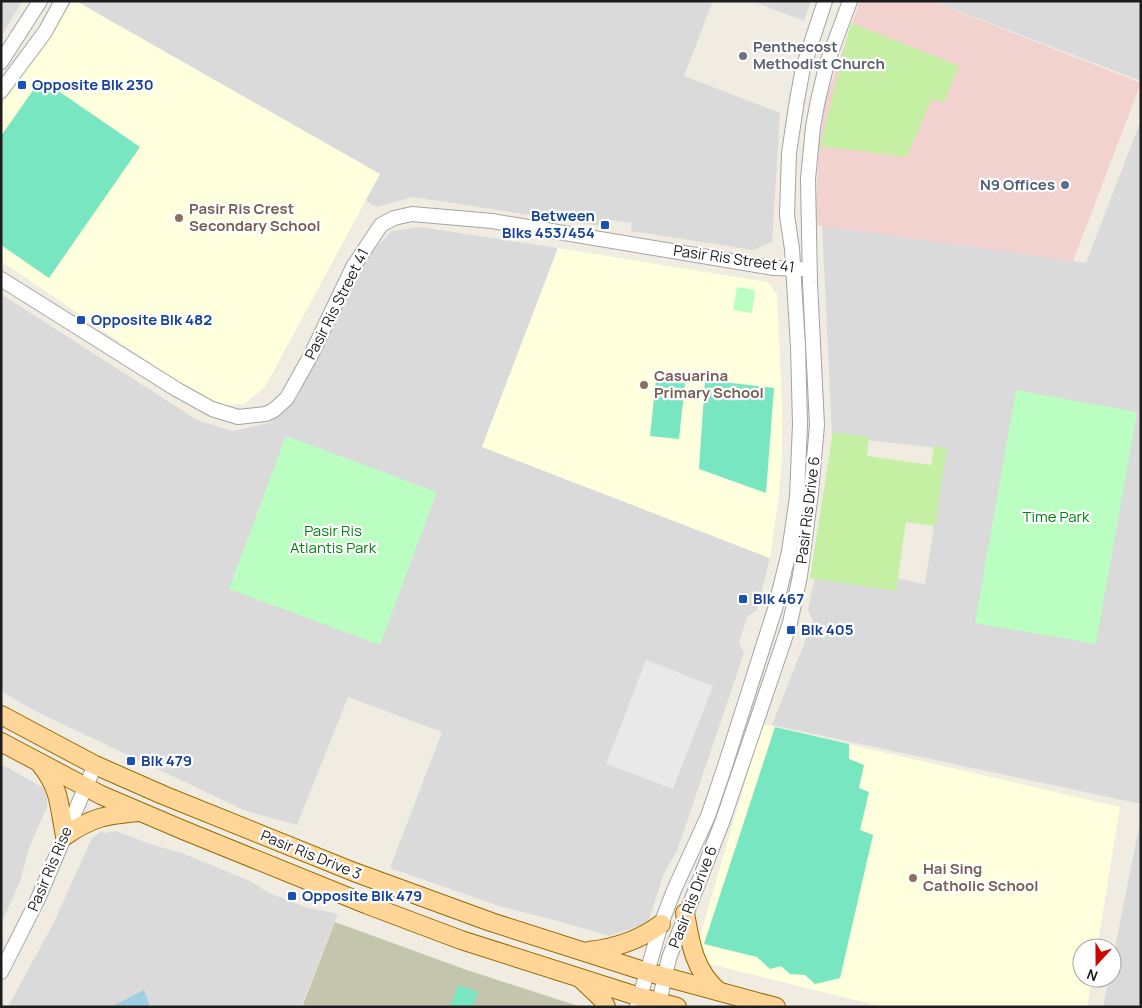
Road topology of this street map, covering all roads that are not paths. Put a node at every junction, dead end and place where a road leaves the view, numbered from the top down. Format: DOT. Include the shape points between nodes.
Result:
graph roads {
  1 [pos="40,1"];
  2 [pos="62,1"];
  3 [pos="825,1"];
  4 [pos="850,1"];
  5 [pos="1,62"];
  6 [pos="1,91"];
  7 [pos="792,269"];
  8 [pos="810,269"];
  9 [pos="1,279"];
  10 [pos="1,715"];
  11 [pos="1,742"];
  12 [pos="38,762"];
  13 [pos="95,765"];
  14 [pos="84,787"];
  15 [pos="139,812"];
  16 [pos="65,836"];
  17 [pos="686,913"];
  18 [pos="661,924"];
  19 [pos="584,951"];
  20 [pos="1,972"];
  21 [pos="655,974"];
  22 [pos="578,977"];
  23 [pos="718,991"];
  24 [pos="638,1002"];
  25 [pos="659,1004"];
  26 [pos="606,1007"];
  27 [pos="677,1007"];
  28 [pos="776,1007"];
  1 -- 5 [label="street"];
  2 -- 6 [label="street" via="45,32"];
  3 -- 7 [label="street, Pasir Ris Drive 6" via="803,68 789,153 787,216"];
  4 -- 8 [label="street, Pasir Ris Drive 6" via="827,63 813,128 807,185"];
  7 -- 8 [label="street, Pasir Ris Street 41"];
  7 -- 9 [label="street, Pasir Ris Street 41" via="492,221 420,214 394,218 381,225 353,267 287,398 266,414 238,417 212,409 176,389"];
  7 -- 18 [label="street, Pasir Ris Drive 6" via="800,424 797,497 789,552 776,609 708,816"];
  8 -- 17 [label="street, Pasir Ris Drive 6" via="817,425 812,493 800,576 790,623 726,811"];
  10 -- 13 [label="main road, Pasir Ris Drive 3"];
  11 -- 12 [label="main road, Pasir Ris Drive 3"];
  12 -- 14 [label="main road, Pasir Ris Drive 3"];
  12 -- 16 [label="main road" via="58,794"];
  13 -- 14 [label="street, Pasir Ris Rise"];
  13 -- 19 [label="main road, Pasir Ris Drive 3" via="354,872 491,922"];
  14 -- 15 [label="main road, Pasir Ris Drive 3"];
  14 -- 16 [label="street, Pasir Ris Rise"];
  15 -- 16 [label="main road" via="89,821"];
  15 -- 22 [label="main road, Pasir Ris Drive 3" via="461,940"];
  16 -- 20 [label="street, Pasir Ris Rise"];
  17 -- 21 [label="street, Pasir Ris Drive 6"];
  17 -- 23 [label="main road" via="695,960"];
  18 -- 19 [label="main road" via="623,945"];
  18 -- 21 [label="street, Pasir Ris Drive 6"];
  19 -- 21 [label="main road, Pasir Ris Drive 3"];
  21 -- 23 [label="main road, Pasir Ris Drive 3"];
  21 -- 24 [label="street, Pasir Ris Drive 6"];
  21 -- 25 [label="street, Pasir Ris Drive 6"];
  22 -- 24 [label="main road, Pasir Ris Drive 3"];
  22 -- 26 [label="main road" via="602,999"];
  23 -- 28 [label="main road, Pasir Ris Drive 3"];
  24 -- 25 [label="main road, Pasir Ris Drive 3"];
  25 -- 27 [label="main road, Pasir Ris Drive 3"];
}
